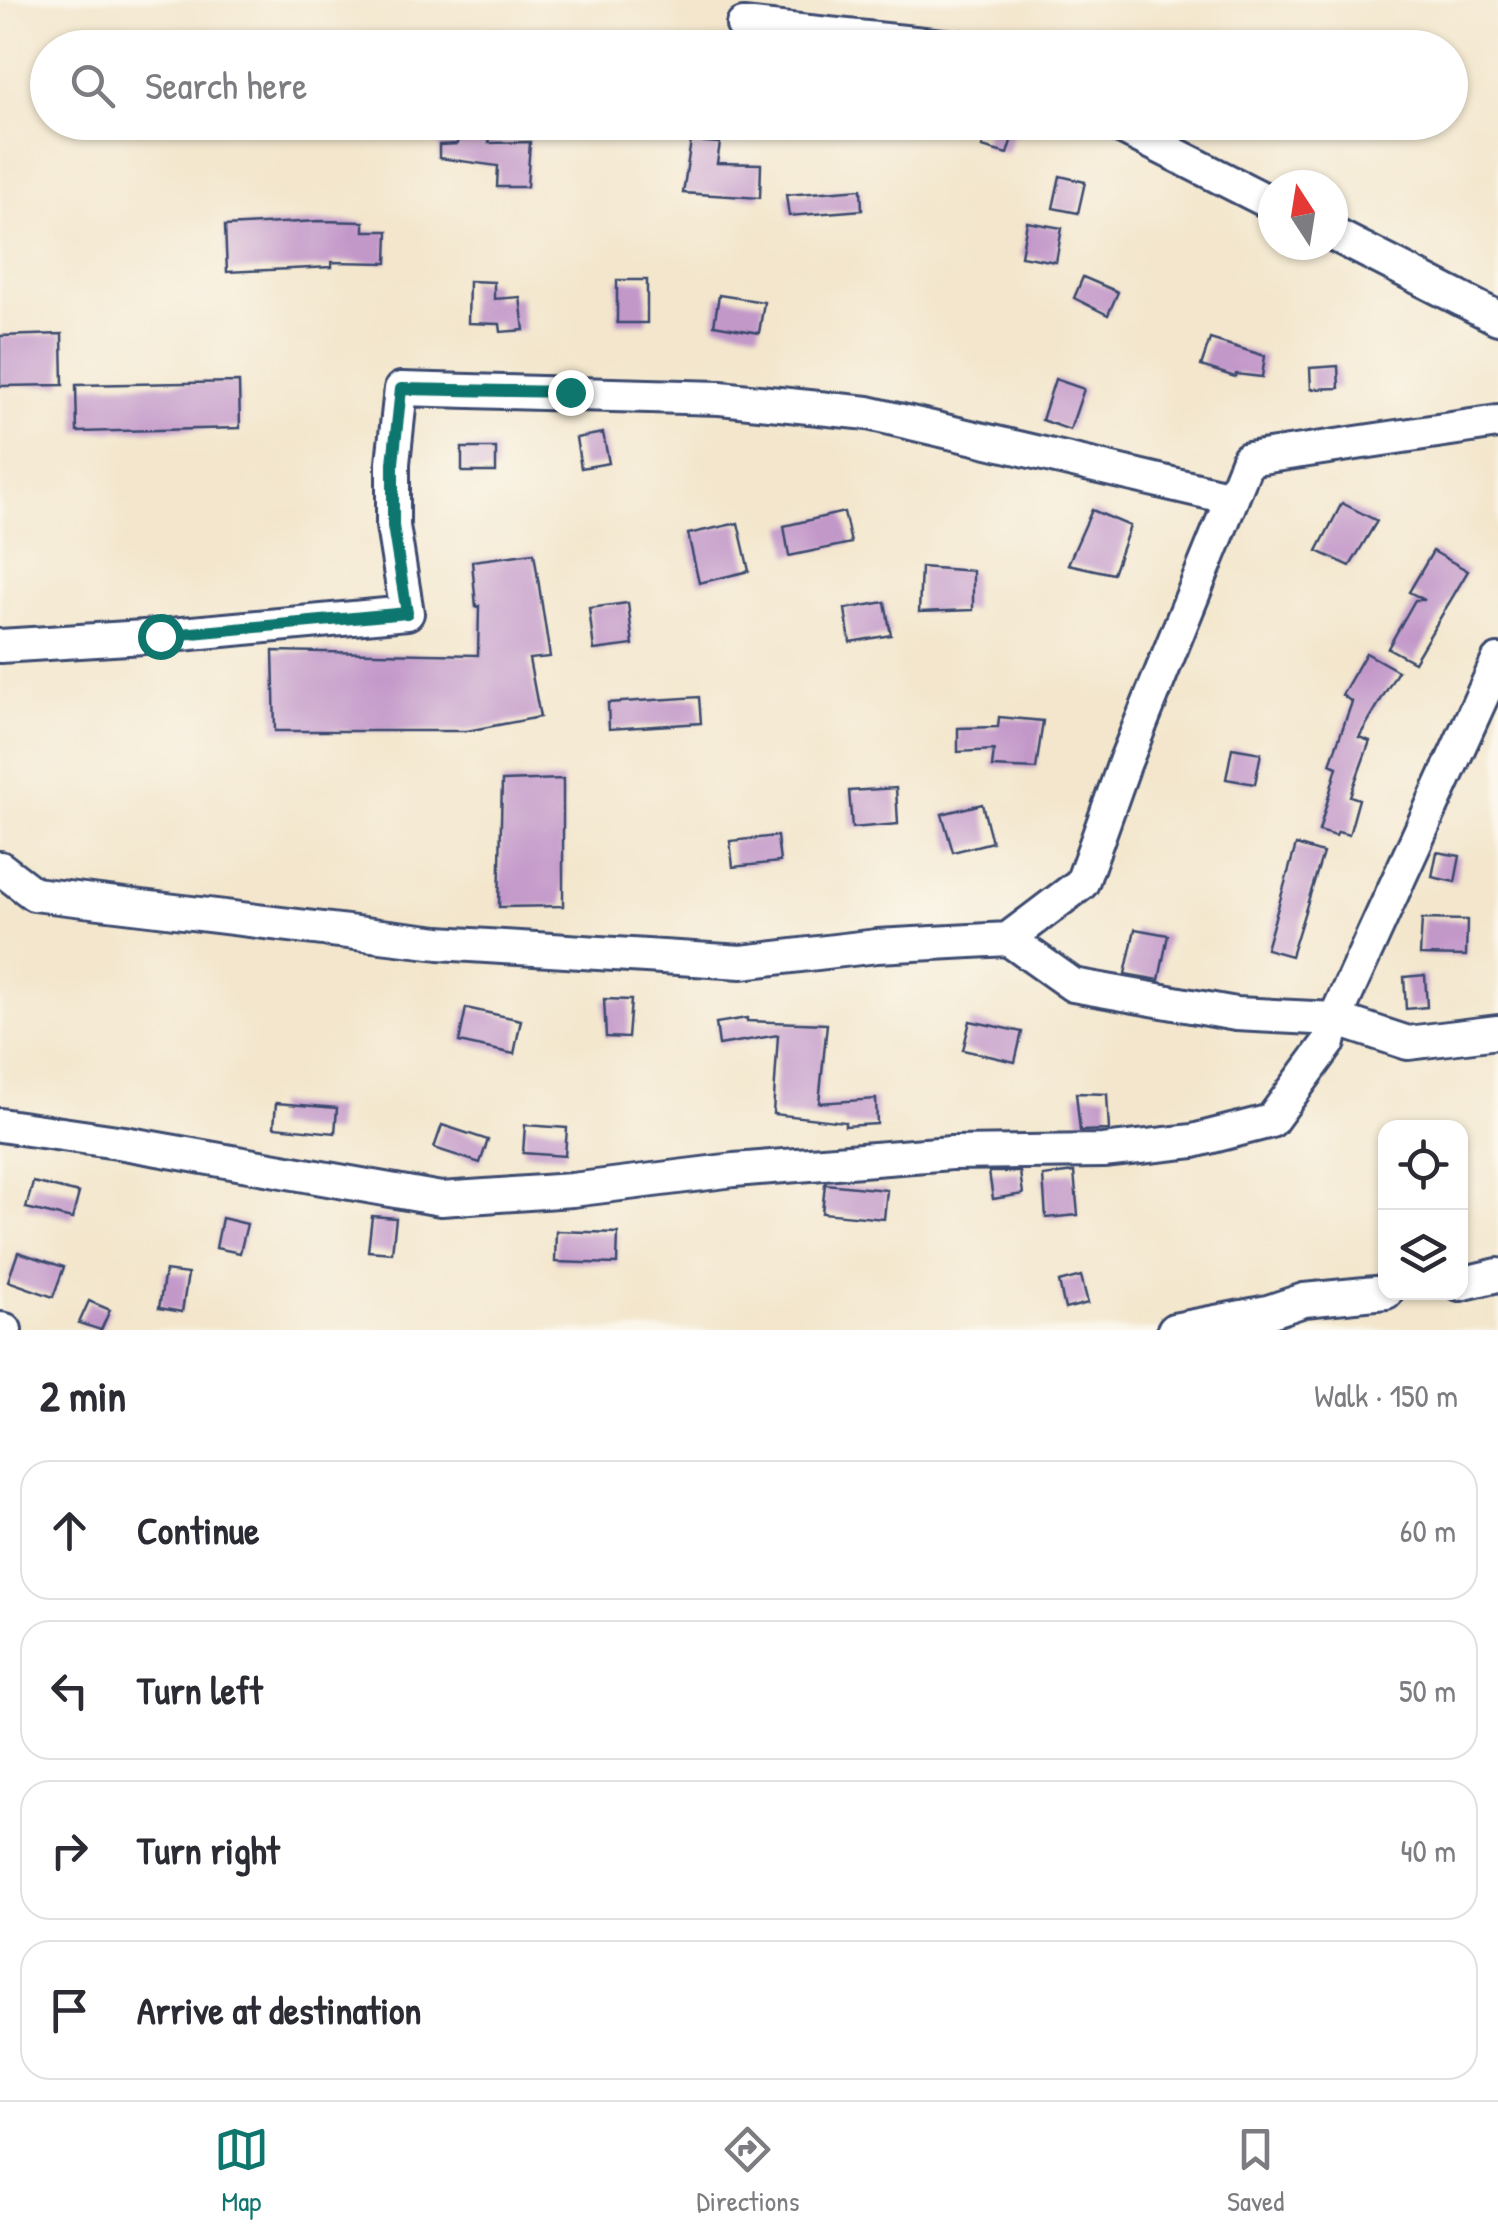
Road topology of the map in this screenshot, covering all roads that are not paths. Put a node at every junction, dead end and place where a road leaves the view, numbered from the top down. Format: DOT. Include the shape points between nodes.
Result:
graph roads {
  1 [pos="743,25"];
  2 [pos="791,30"];
  3 [pos="1147,140"];
  4 [pos="1258,196"];
  5 [pos="1348,242"];
  6 [pos="1498,318"];
  7 [pos="1498,422"];
  8 [pos="1232,498"];
  9 [pos="0,646"];
  10 [pos="1498,661"];
  11 [pos="0,868"];
  12 [pos="1008,939"];
  13 [pos="1334,1019"];
  14 [pos="1498,1032"];
  15 [pos="0,1125"];
  16 [pos="1498,1275"];
  17 [pos="1468,1282"];
  18 [pos="1378,1293"];
  19 [pos="1174,1330"];
  1 -- 2 [label="street"];
  3 -- 4 [label="street"];
  5 -- 6 [label="street"];
  7 -- 8 [label="street" via="1248,459"];
  8 -- 9 [label="street" via="868,414 720,398 401,389 393,526 407,613"];
  8 -- 12 [label="street" via="1082,883"];
  10 -- 13 [label="street"];
  11 -- 12 [label="street" via="34,894 439,943 742,962"];
  12 -- 13 [label="street" via="1074,984 1236,1014"];
  13 -- 14 [label="street" via="1408,1043"];
  13 -- 15 [label="street" via="1328,1042 1271,1121 1193,1141 1103,1151 951,1154 441,1199"];
  16 -- 17 [label="street"];
  18 -- 19 [label="street" via="1304,1300"];
}
